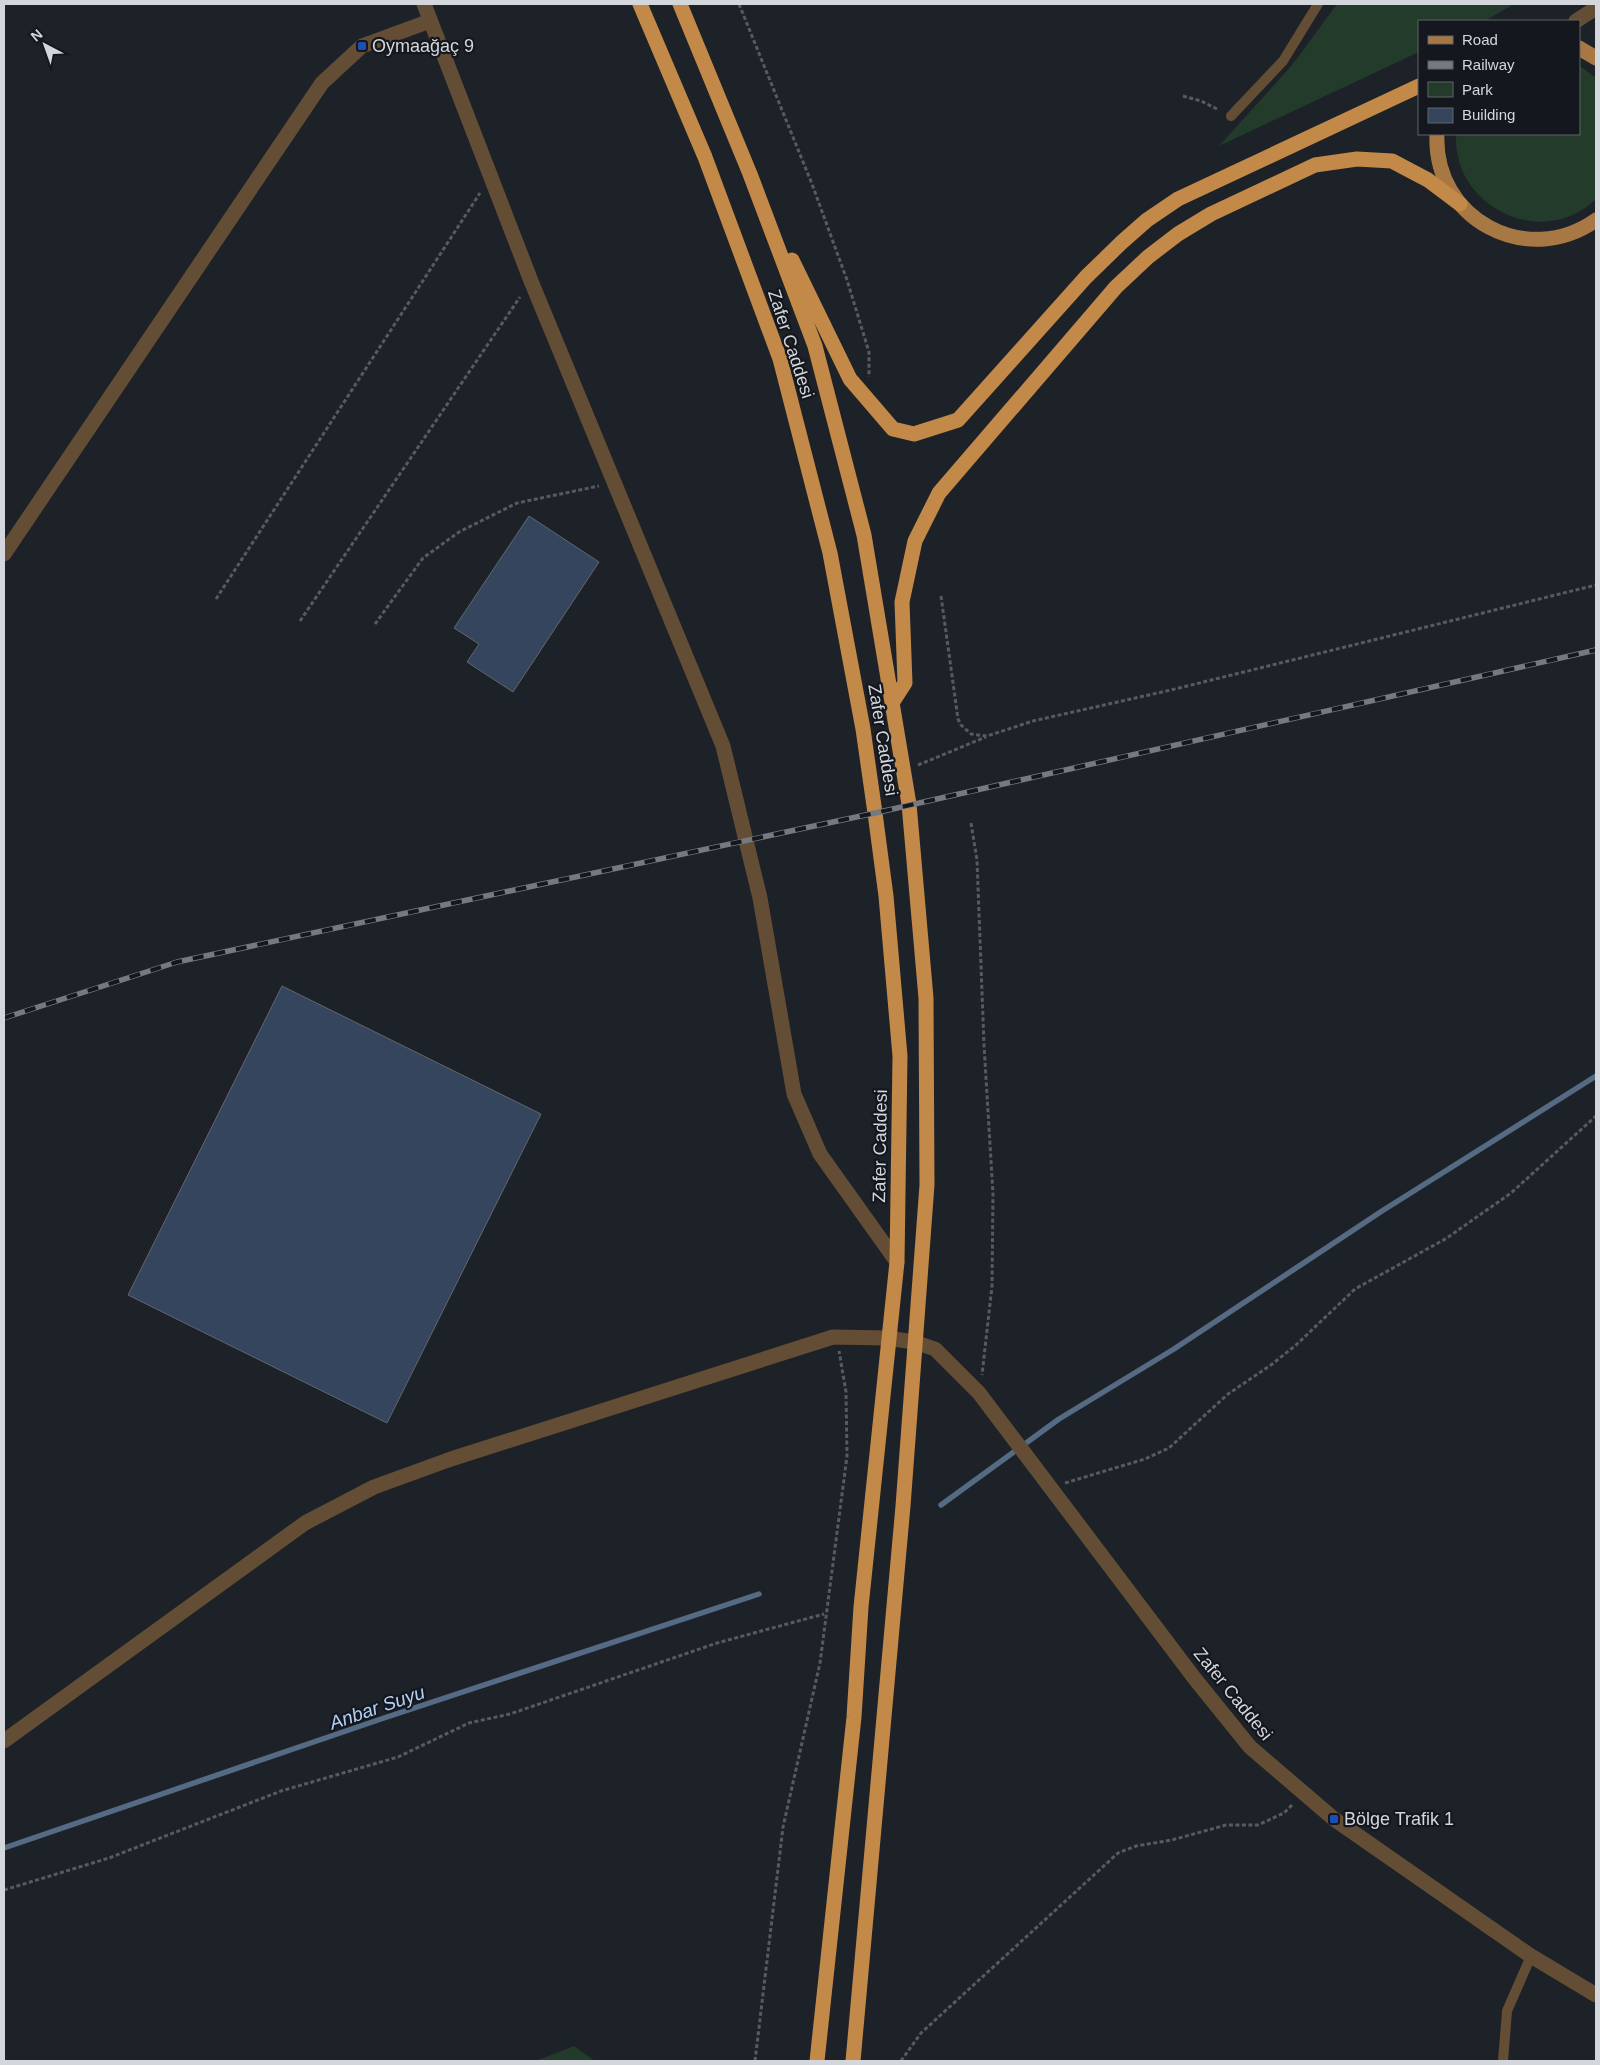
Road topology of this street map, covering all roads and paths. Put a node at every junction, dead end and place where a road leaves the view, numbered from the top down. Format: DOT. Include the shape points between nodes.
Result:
graph roads {
  1 [pos="424,4"];
  2 [pos="640,4"];
  3 [pos="680,4"];
  4 [pos="739,4"];
  5 [pos="1318,4"];
  6 [pos="1596,8"];
  7 [pos="1578,20"];
  8 [pos="430,21"];
  9 [pos="1580,49"];
  10 [pos="1596,58"];
  11 [pos="1418,86"];
  12 [pos="1182,96"];
  13 [pos="1231,116"];
  14 [pos="1437,135"];
  15 [pos="750,174"];
  16 [pos="490,176"];
  17 [pos="1460,204"];
  18 [pos="1596,220"];
  19 [pos="531,281"];
  20 [pos="868,402"];
  21 [pos="614,482"];
  22 [pos="4,554"];
  23 [pos="1596,586"];
  24 [pos="941,596"];
  25 [pos="216,599"];
  26 [pos="300,621"];
  27 [pos="375,624"];
  28 [pos="892,703"];
  29 [pos="987,736"];
  30 [pos="904,771"];
  31 [pos="971,823"];
  32 [pos="1596,1116"];
  33 [pos="897,1262"];
  34 [pos="833,1337"];
  35 [pos="888,1338"];
  36 [pos="914,1342"];
  37 [pos="979,1392"];
  38 [pos="1050,1487"];
  39 [pos="824,1614"];
  40 [pos="4,1741"];
  41 [pos="1303,1794"];
  42 [pos="4,1890"];
  43 [pos="1531,1956"];
  44 [pos="1596,1995"];
  45 [pos="755,2061"];
  46 [pos="817,2061"];
  47 [pos="852,2061"];
  48 [pos="902,2061"];
  49 [pos="1503,2061"];
  1 -- 8 [label="street"];
  2 -- 33 [label="highway, Zafer Caddesi" via="705,157 780,358 830,553 863,729 886,896 900,1056"];
  3 -- 15 [label="highway, Zafer Caddesi"];
  4 -- 20 [label="path" via="806,167 847,280 869,352"];
  5 -- 13 [label="lane" via="1283,61"];
  6 -- 7 [label="street"];
  8 -- 16 [label="street"];
  8 -- 22 [label="street" via="362,46 322,83"];
  9 -- 10 [label="main road"];
  11 -- 20 [label="highway" via="1178,199 1147,220 1086,277 958,420 914,434 893,429"];
  12 -- 13 [label="path" via="1201,101"];
  14 -- 17 [label="main road" via="1438,159 1443,175"];
  15 -- 20 [label="highway" via="850,379"];
  15 -- 28 [label="highway, Zafer Caddesi" via="815,346 864,536"];
  16 -- 19 [label="street"];
  16 -- 25 [label="path"];
  17 -- 18 [label="main road" via="1484,225 1516,238 1532,240 1565,236"];
  17 -- 28 [label="highway" via="1428,180 1392,161 1357,159 1315,165 1212,214 1148,257 1116,287 939,493 915,541 902,602 905,683"];
  19 -- 21 [label="street"];
  19 -- 26 [label="path"];
  21 -- 27 [label="path" via="517,503 459,532 423,558"];
  21 -- 33 [label="street" via="723,746 760,898 794,1094 820,1154"];
  23 -- 29 [label="path" via="1033,721"];
  24 -- 29 [label="path" via="958,719 971,734"];
  28 -- 30 [label="highway, Zafer Caddesi"];
  29 -- 30 [label="path"];
  30 -- 36 [label="highway, Zafer Caddesi" via="926,998 926,1185"];
  31 -- 37 [label="path" via="977,860 993,1194 992,1286"];
  32 -- 38 [label="path" via="1511,1193 1447,1238 1347,1295 1296,1345 1228,1394 1169,1448 1145,1459"];
  33 -- 35 [label="highway, Zafer Caddesi"];
  34 -- 35 [label="street"];
  34 -- 39 [label="path" via="838,1345 846,1392 847,1456"];
  34 -- 40 [label="street" via="451,1459 374,1487 305,1523"];
  35 -- 36 [label="street"];
  35 -- 46 [label="highway, Zafer Caddesi" via="861,1607 854,1717"];
  36 -- 37 [label="street, Zafer Caddesi" via="935,1349"];
  36 -- 47 [label="highway, Zafer Caddesi" via="903,1506"];
  37 -- 38 [label="street, Zafer Caddesi"];
  38 -- 41 [label="street, Zafer Caddesi" via="1250,1747"];
  39 -- 42 [label="path" via="717,1643 510,1714 469,1723 398,1757 281,1791 118,1855"];
  39 -- 45 [label="path" via="820,1663 784,1827"];
  41 -- 43 [label="street, Zafer Caddesi"];
  41 -- 48 [label="path" via="1284,1813 1258,1825 1226,1825 1118,1853 921,2032"];
  43 -- 44 [label="street, Zafer Caddesi"];
  43 -- 49 [label="lane" via="1507,2011"];
}
